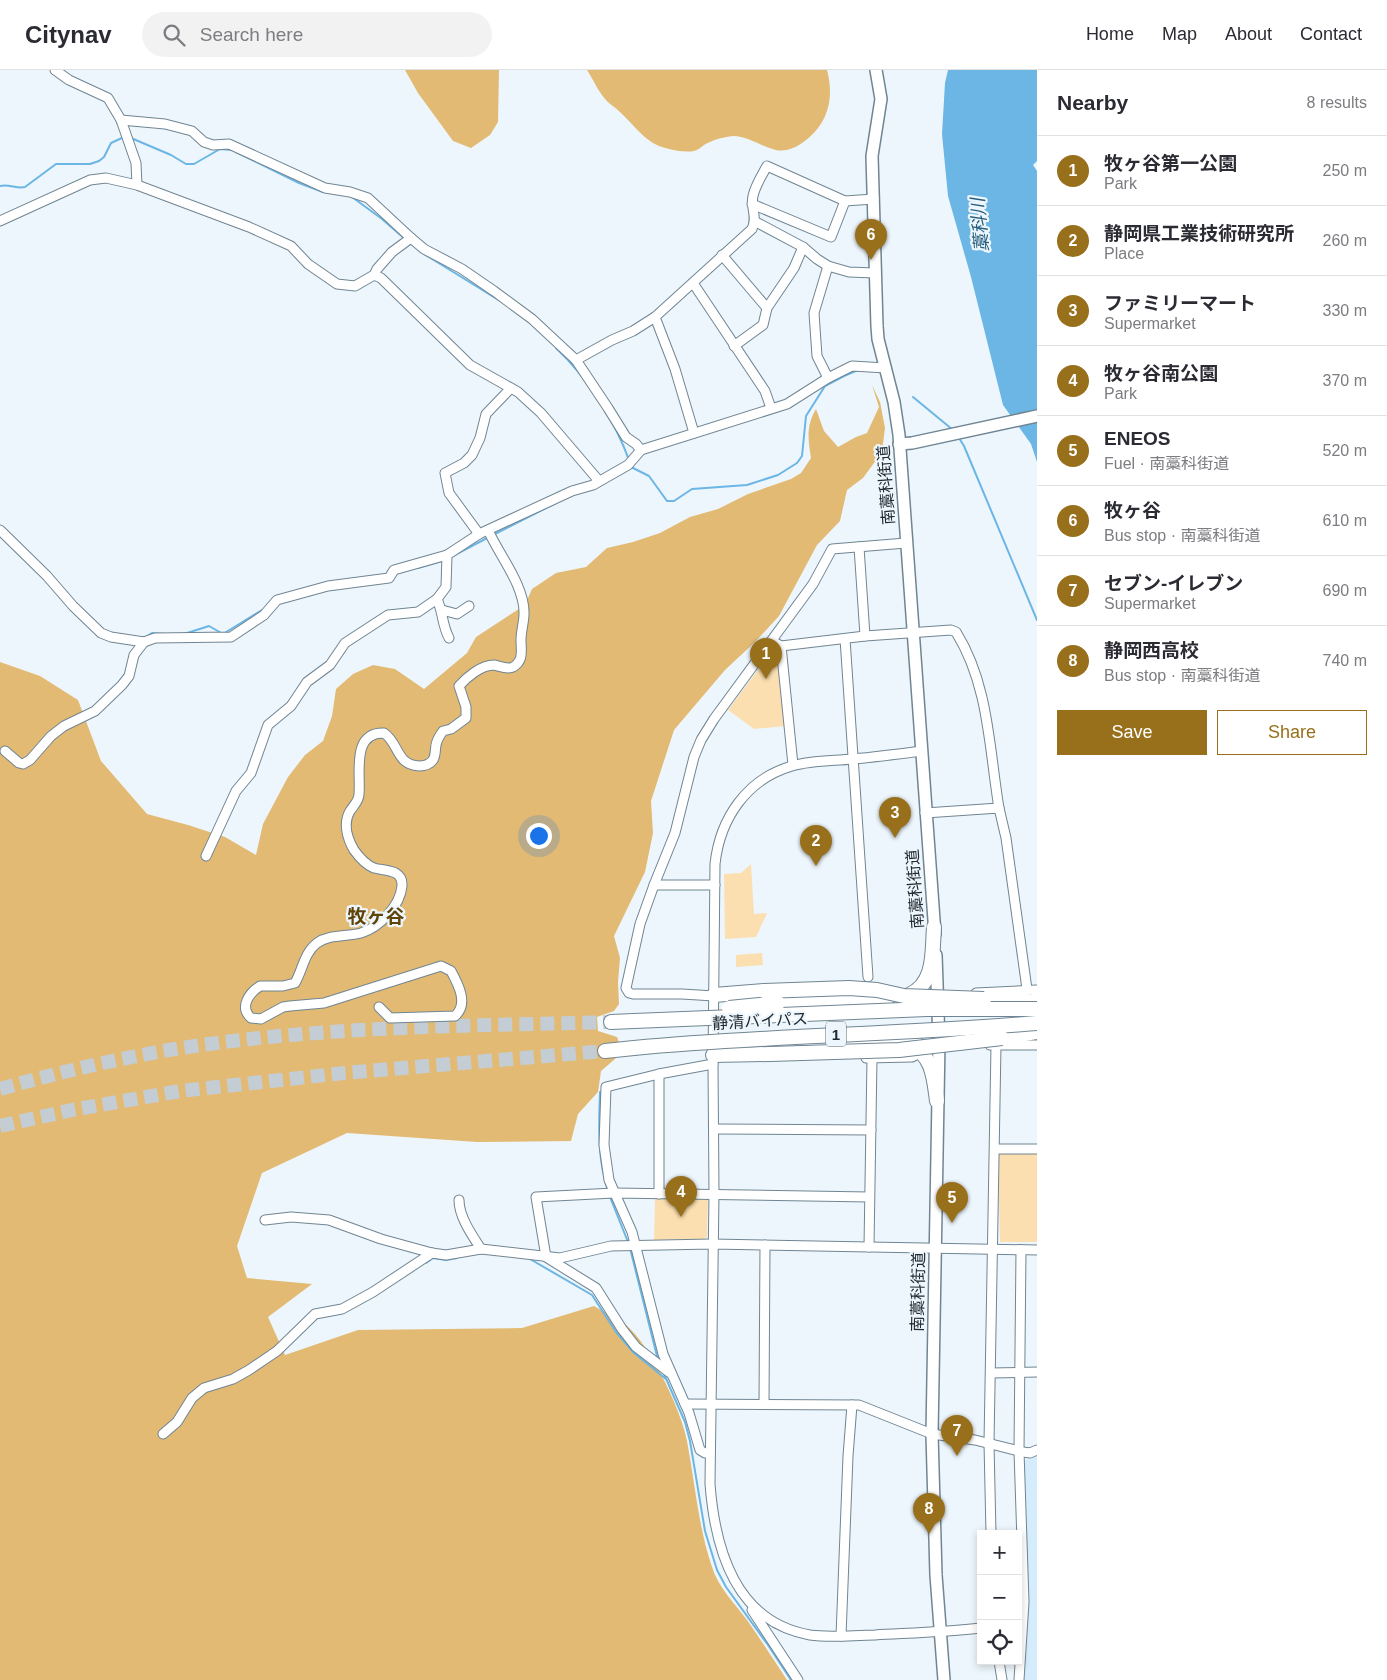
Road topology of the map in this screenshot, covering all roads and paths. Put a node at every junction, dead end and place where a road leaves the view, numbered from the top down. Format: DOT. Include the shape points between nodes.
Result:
graph roads {
  1 [pos="55,70"];
  2 [pos="876,70"];
  3 [pos="121,120"];
  4 [pos="137,185"];
  5 [pos="874,199"];
  6 [pos="845,200"];
  7 [pos="752,204"];
  8 [pos="0,221"];
  9 [pos="756,222"];
  10 [pos="411,238"];
  11 [pos="803,247"];
  12 [pos="722,255"];
  13 [pos="828,266"];
  14 [pos="875,273"];
  15 [pos="374,275"];
  16 [pos="693,284"];
  17 [pos="767,308"];
  18 [pos="655,317"];
  19 [pos="734,346"];
  20 [pos="576,360"];
  21 [pos="886,368"];
  22 [pos="828,378"];
  23 [pos="512,388"];
  24 [pos="771,408"];
  25 [pos="1037,416"];
  26 [pos="694,432"];
  27 [pos="899,444"];
  28 [pos="640,450"];
  29 [pos="599,481"];
  30 [pos="0,530"];
  31 [pos="489,531"];
  32 [pos="478,534"];
  33 [pos="906,543"];
  34 [pos="859,547"];
  35 [pos="447,554"];
  36 [pos="437,599"];
  37 [pos="470,606"];
  38 [pos="442,610"];
  39 [pos="913,633"];
  40 [pos="865,636"];
  41 [pos="449,638"];
  42 [pos="845,639"];
  43 [pos="772,641"];
  44 [pos="144,642"];
  45 [pos="781,646"];
  46 [pos="5,751"];
  47 [pos="921,751"];
  48 [pos="854,759"];
  49 [pos="793,765"];
  50 [pos="999,808"];
  51 [pos="926,813"];
  52 [pos="206,856"];
  53 [pos="654,885"];
  54 [pos="714,885"];
  55 [pos="934,927"];
  56 [pos="868,977"];
  57 [pos="1027,989"];
  58 [pos="938,993"];
  59 [pos="909,995"];
  60 [pos="714,996"];
  61 [pos="1037,1000"];
  62 [pos="379,1008"];
  63 [pos="1037,1009"];
  64 [pos="634,1021"];
  65 [pos="611,1022"];
  66 [pos="1037,1023"];
  67 [pos="1037,1032"];
  68 [pos="939,1042"];
  69 [pos="906,1043"];
  70 [pos="996,1045"];
  71 [pos="1037,1045"];
  72 [pos="634,1048"];
  73 [pos="774,1050"];
  74 [pos="605,1051"];
  75 [pos="922,1052"];
  76 [pos="749,1055"];
  77 [pos="872,1058"];
  78 [pos="713,1059"];
  79 [pos="660,1074"];
  80 [pos="938,1101"];
  81 [pos="714,1129"];
  82 [pos="871,1130"];
  83 [pos="995,1149"];
  84 [pos="1037,1149"];
  85 [pos="614,1193"];
  86 [pos="659,1194"];
  87 [pos="714,1194"];
  88 [pos="869,1197"];
  89 [pos="459,1200"];
  90 [pos="265,1220"];
  91 [pos="712,1244"];
  92 [pos="636,1245"];
  93 [pos="765,1245"];
  94 [pos="869,1247"];
  95 [pos="936,1248"];
  96 [pos="480,1249"];
  97 [pos="993,1249"];
  98 [pos="1021,1250"];
  99 [pos="1037,1250"];
  100 [pos="432,1253"];
  101 [pos="546,1257"];
  102 [pos="1037,1372"];
  103 [pos="670,1373"];
  104 [pos="1019,1373"];
  105 [pos="991,1374"];
  106 [pos="685,1404"];
  107 [pos="710,1404"];
  108 [pos="764,1404"];
  109 [pos="852,1405"];
  110 [pos="164,1434"];
  111 [pos="932,1434"];
  112 [pos="989,1443"];
  113 [pos="1037,1450"];
  114 [pos="1021,1451"];
  115 [pos="710,1453"];
  116 [pos="991,1530"];
  117 [pos="1021,1575"];
  118 [pos="733,1580"];
  119 [pos="1022,1585"];
  120 [pos="977,1628"];
  121 [pos="940,1633"];
  122 [pos="841,1636"];
  123 [pos="1000,1665"];
  124 [pos="798,1680"];
  125 [pos="944,1680"];
  126 [pos="1002,1680"];
  127 [pos="1019,1680"];
  1 -- 3 [label="street" via="108,98"];
  2 -- 5 [label="main road, 南藁科街道" via="881,99 872,156"];
  3 -- 4 [label="street" via="136,163"];
  3 -- 10 [label="street" via="165,124 192,131 204,142 229,144 326,188 368,198"];
  4 -- 8 [label="street" via="106,178 90,180"];
  4 -- 15 [label="street" via="291,246 308,264 337,284 355,286"];
  5 -- 6 [label="street"];
  5 -- 14 [label="main road, 南藁科街道"];
  6 -- 7 [label="street" via="831,237"];
  6 -- 7 [label="street" via="767,166"];
  7 -- 9 [label="street"];
  9 -- 11 [label="street"];
  9 -- 12 [label="street"];
  10 -- 15 [label="street" via="392,252"];
  10 -- 20 [label="street" via="424,250 462,269 532,319"];
  11 -- 13 [label="street"];
  11 -- 17 [label="street" via="794,268"];
  12 -- 16 [label="street"];
  12 -- 17 [label="street"];
  13 -- 14 [label="street" via="849,272"];
  13 -- 22 [label="street" via="814,313 817,356"];
  14 -- 21 [label="main road, 南藁科街道" via="878,339"];
  15 -- 23 [label="street" via="381,278 470,365"];
  16 -- 18 [label="street"];
  16 -- 19 [label="street"];
  17 -- 19 [label="street" via="763,325"];
  18 -- 20 [label="street"];
  18 -- 26 [label="street"];
  19 -- 24 [label="street" via="765,391"];
  20 -- 28 [label="street" via="626,438"];
  21 -- 22 [label="street" via="852,366"];
  21 -- 27 [label="main road, 南藁科街道"];
  22 -- 24 [label="street" via="787,404"];
  23 -- 29 [label="street" via="541,413"];
  23 -- 32 [label="street" via="486,414 472,455 446,473 449,493"];
  24 -- 26 [label="street"];
  25 -- 27 [label="main road"];
  26 -- 28 [label="street"];
  27 -- 33 [label="main road, 南藁科街道"];
  28 -- 29 [label="street" via="628,465"];
  29 -- 31 [label="street"];
  30 -- 44 [label="street" via="100,633"];
  31 -- 32 [label="street"];
  31 -- 62 [label="street" via="521,593 525,613 521,659 514,667 486,666 459,686 466,718 451,729 443,730 433,760 428,765 408,764 384,733 367,738 359,755 359,796 345,824 354,850 366,864 397,873 401,880 400,895 393,909 370,929 318,943 306,956 295,982 283,986 260,986 246,1002 251,1018 261,1019 283,1007 324,1003 441,966 451,971 462,996 462,1006 454,1016 390,1018"];
  32 -- 35 [label="street"];
  33 -- 34 [label="street"];
  33 -- 39 [label="main road, 南藁科街道"];
  34 -- 40 [label="street"];
  34 -- 43 [label="street" via="832,549 814,584"];
  35 -- 36 [label="street" via="446,587"];
  35 -- 44 [label="street" via="394,570 388,578 328,586 277,600 264,615 231,637 155,638"];
  36 -- 38 [label="street"];
  36 -- 52 [label="street" via="418,612 388,615 346,643 330,665 307,682 292,706 268,725 251,773 236,792"];
  37 -- 38 [label="street" via="457,614"];
  38 -- 41 [label="street" via="443,627"];
  39 -- 40 [label="street"];
  39 -- 47 [label="main road, 南藁科街道"];
  39 -- 50 [label="street" via="955,631 971,662 983,696"];
  40 -- 42 [label="street"];
  42 -- 45 [label="street"];
  42 -- 48 [label="street"];
  43 -- 45 [label="street"];
  43 -- 53 [label="street" via="701,740 675,833"];
  44 -- 46 [label="street" via="134,655 129,676 95,711 64,726 23,764"];
  45 -- 49 [label="street"];
  47 -- 48 [label="street"];
  47 -- 51 [label="main road, 南藁科街道"];
  48 -- 49 [label="street"];
  48 -- 56 [label="street"];
  49 -- 54 [label="street" via="753,787 735,805 718,843"];
  50 -- 51 [label="street"];
  50 -- 57 [label="street"];
  51 -- 55 [label="main road, 南藁科街道"];
  53 -- 54 [label="street"];
  53 -- 60 [label="street" via="640,924 627,992"];
  54 -- 60 [label="street"];
  55 -- 58 [label="main road, 南藁科街道"];
  55 -- 59 [label="highway" via="928,976 920,989"];
  57 -- 58 [label="street"];
  57 -- 61 [label="street" via="1036,990"];
  58 -- 59 [label="highway, 1"];
  58 -- 68 [label="main road, 南藁科街道"];
  59 -- 64 [label="highway, 1, bridge" via="778,1003"];
  60 -- 61 [label="highway, bridge" via="849,988 904,996"];
  60 -- 78 [label="street"];
  63 -- 64 [label="highway, 静清バイパス / 1, bridge" via="927,1009"];
  64 -- 65 [label="highway, 静清バイパス / 1"];
  66 -- 72 [label="highway, 静清バイパス / 1, bridge" via="703,1041"];
  67 -- 73 [label="highway, 1, bridge" via="899,1050"];
  68 -- 69 [label="highway, 1"];
  68 -- 70 [label="street"];
  68 -- 80 [label="main road, 南藁科街道"];
  69 -- 73 [label="highway, 1"];
  69 -- 75 [label="highway"];
  70 -- 71 [label="street"];
  70 -- 83 [label="street"];
  72 -- 73 [label="highway, 1, bridge" via="718,1045"];
  72 -- 74 [label="highway, 静清バイパス / 1"];
  73 -- 76 [label="highway, 1"];
  75 -- 77 [label="street" via="912,1057"];
  75 -- 80 [label="highway" via="931,1065"];
  76 -- 77 [label="street" via="761,1059"];
  76 -- 78 [label="highway, 1"];
  77 -- 82 [label="street"];
  78 -- 79 [label="street"];
  78 -- 81 [label="street"];
  79 -- 85 [label="street" via="609,1085 605,1090 604,1145"];
  79 -- 86 [label="street"];
  80 -- 95 [label="main road, 南藁科街道"];
  81 -- 82 [label="street"];
  81 -- 87 [label="street"];
  82 -- 88 [label="street"];
  83 -- 84 [label="street"];
  83 -- 97 [label="street"];
  85 -- 86 [label="street"];
  85 -- 92 [label="street"];
  85 -- 101 [label="street" via="536,1197"];
  86 -- 87 [label="street"];
  87 -- 88 [label="street"];
  87 -- 91 [label="street"];
  88 -- 94 [label="street"];
  89 -- 96 [label="street" via="467,1226"];
  90 -- 100 [label="street" via="291,1217 329,1220"];
  91 -- 92 [label="street"];
  91 -- 93 [label="street"];
  91 -- 107 [label="street"];
  92 -- 101 [label="street" via="611,1246 573,1256"];
  92 -- 103 [label="street"];
  93 -- 94 [label="street"];
  93 -- 108 [label="street"];
  94 -- 95 [label="street"];
  95 -- 97 [label="street"];
  95 -- 111 [label="main road, 南藁科街道"];
  96 -- 100 [label="street" via="453,1255"];
  96 -- 101 [label="street"];
  97 -- 98 [label="street"];
  97 -- 105 [label="street"];
  98 -- 99 [label="street"];
  98 -- 104 [label="street"];
  100 -- 110 [label="street" via="360,1300 342,1309 315,1314 277,1351 249,1370 204,1388"];
  101 -- 103 [label="street" via="596,1288 636,1347"];
  102 -- 104 [label="street"];
  103 -- 106 [label="street"];
  104 -- 105 [label="street"];
  104 -- 114 [label="street"];
  105 -- 112 [label="street"];
  106 -- 107 [label="street"];
  106 -- 115 [label="street" via="700,1450"];
  107 -- 108 [label="street"];
  107 -- 115 [label="street"];
  108 -- 109 [label="street"];
  109 -- 111 [label="street" via="877,1411"];
  109 -- 122 [label="street"];
  111 -- 112 [label="street"];
  111 -- 121 [label="main road, 南藁科街道"];
  112 -- 114 [label="street"];
  112 -- 116 [label="street"];
  113 -- 114 [label="street" via="1030,1453"];
  114 -- 117 [label="street"];
  115 -- 118 [label="street" via="712,1513 720,1547"];
  118 -- 122 [label="street" via="755,1608 777,1624 810,1635"];
  118 -- 124 [label="street"];
  119 -- 127 [label="street" via="1024,1602"];
  120 -- 121 [label="street"];
  121 -- 122 [label="street"];
  121 -- 125 [label="main road, 南藁科街道"];
  123 -- 126 [label="street"];
}
